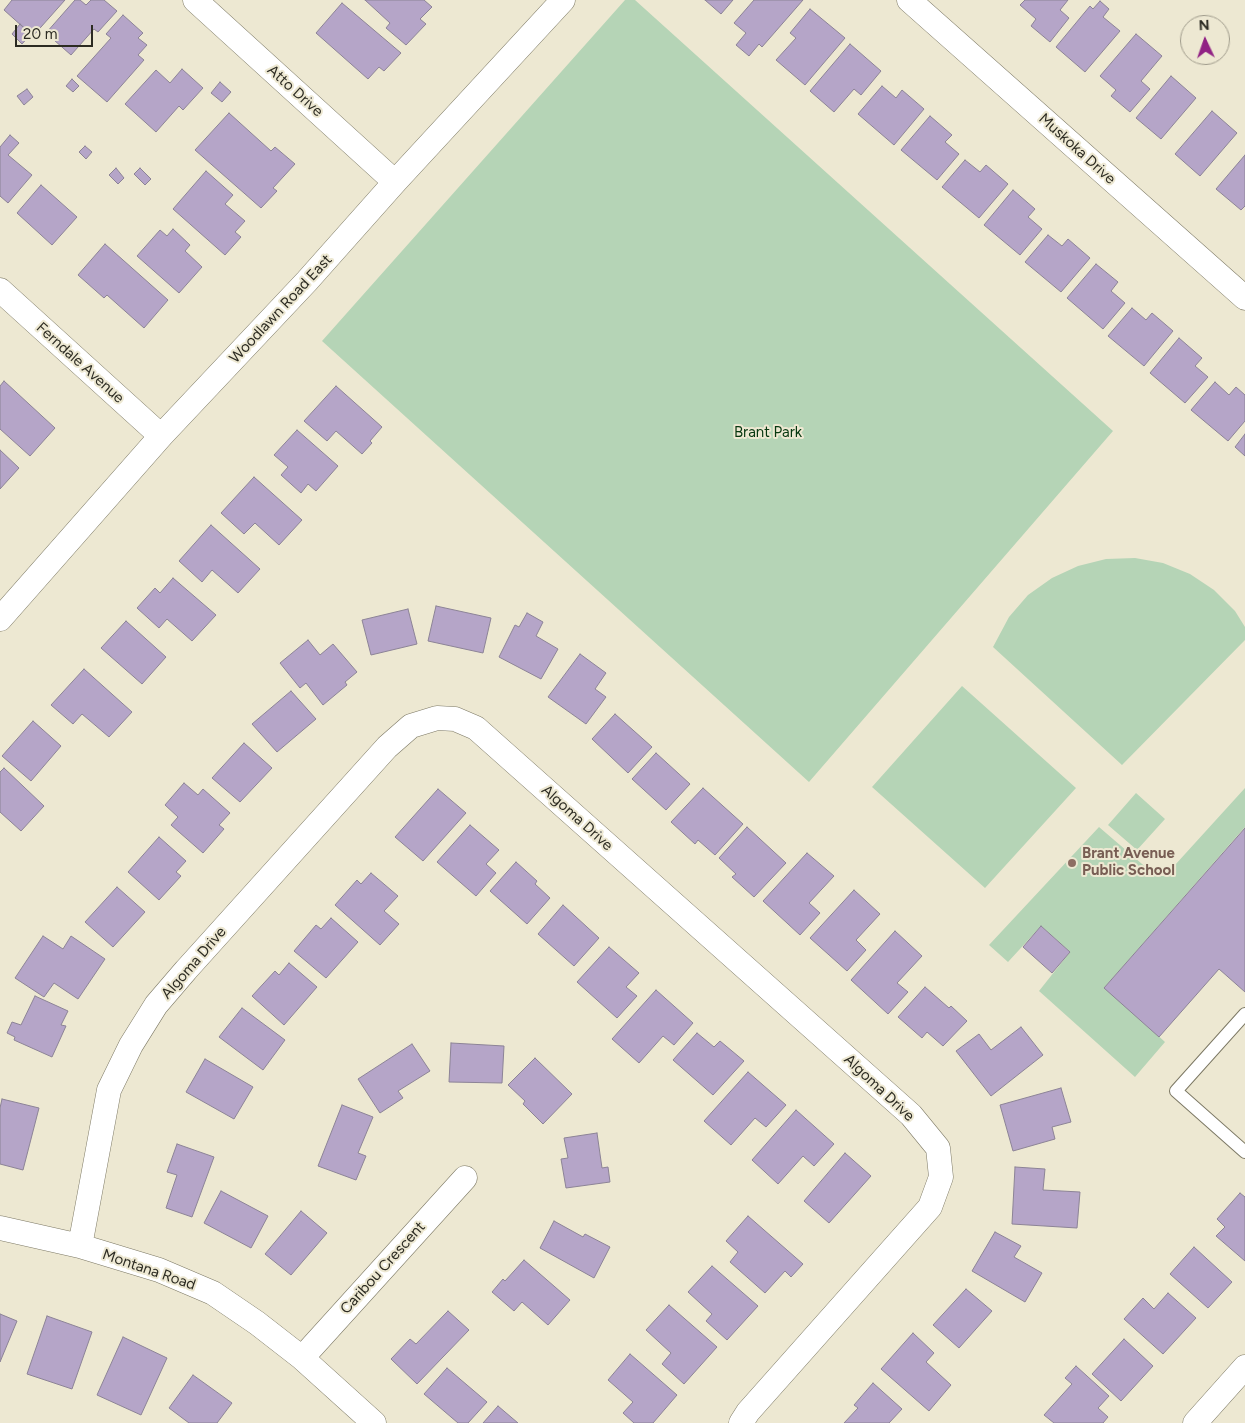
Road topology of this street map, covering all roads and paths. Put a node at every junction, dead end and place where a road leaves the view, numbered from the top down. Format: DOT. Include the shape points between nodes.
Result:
graph roads {
  1 [pos="195,0"];
  2 [pos="562,0"];
  3 [pos="909,0"];
  4 [pos="395,182"];
  5 [pos="0,290"];
  6 [pos="1245,298"];
  7 [pos="161,436"];
  8 [pos="0,619"];
  9 [pos="1245,1014"];
  10 [pos="1245,1152"];
  11 [pos="465,1178"];
  12 [pos="0,1228"];
  13 [pos="80,1246"];
  14 [pos="302,1358"];
  15 [pos="1245,1367"];
  16 [pos="374,1423"];
  17 [pos="741,1423"];
  18 [pos="1195,1423"];
  1 -- 4 [label="street, Atto Drive"];
  2 -- 4 [label="street, Woodlawn Road East"];
  3 -- 6 [label="street, Muskoka Drive"];
  4 -- 7 [label="street, Woodlawn Road East" via="308,281"];
  5 -- 7 [label="street, Ferndale Avenue"];
  7 -- 8 [label="street, Woodlawn Road East"];
  9 -- 10 [label="lane" via="1176,1091"];
  11 -- 14 [label="street, Caribou Crescent"];
  12 -- 13 [label="street, Montana Road"];
  13 -- 14 [label="street, Montana Road" via="159,1270 213,1293"];
  13 -- 17 [label="street, Algoma Drive" via="109,1090 131,1045 156,1005 387,747 411,726 437,718 455,719 476,728 911,1115 938,1148 941,1176 930,1207"];
  14 -- 16 [label="street, Montana Road"];
  15 -- 18 [label="street"];
}
